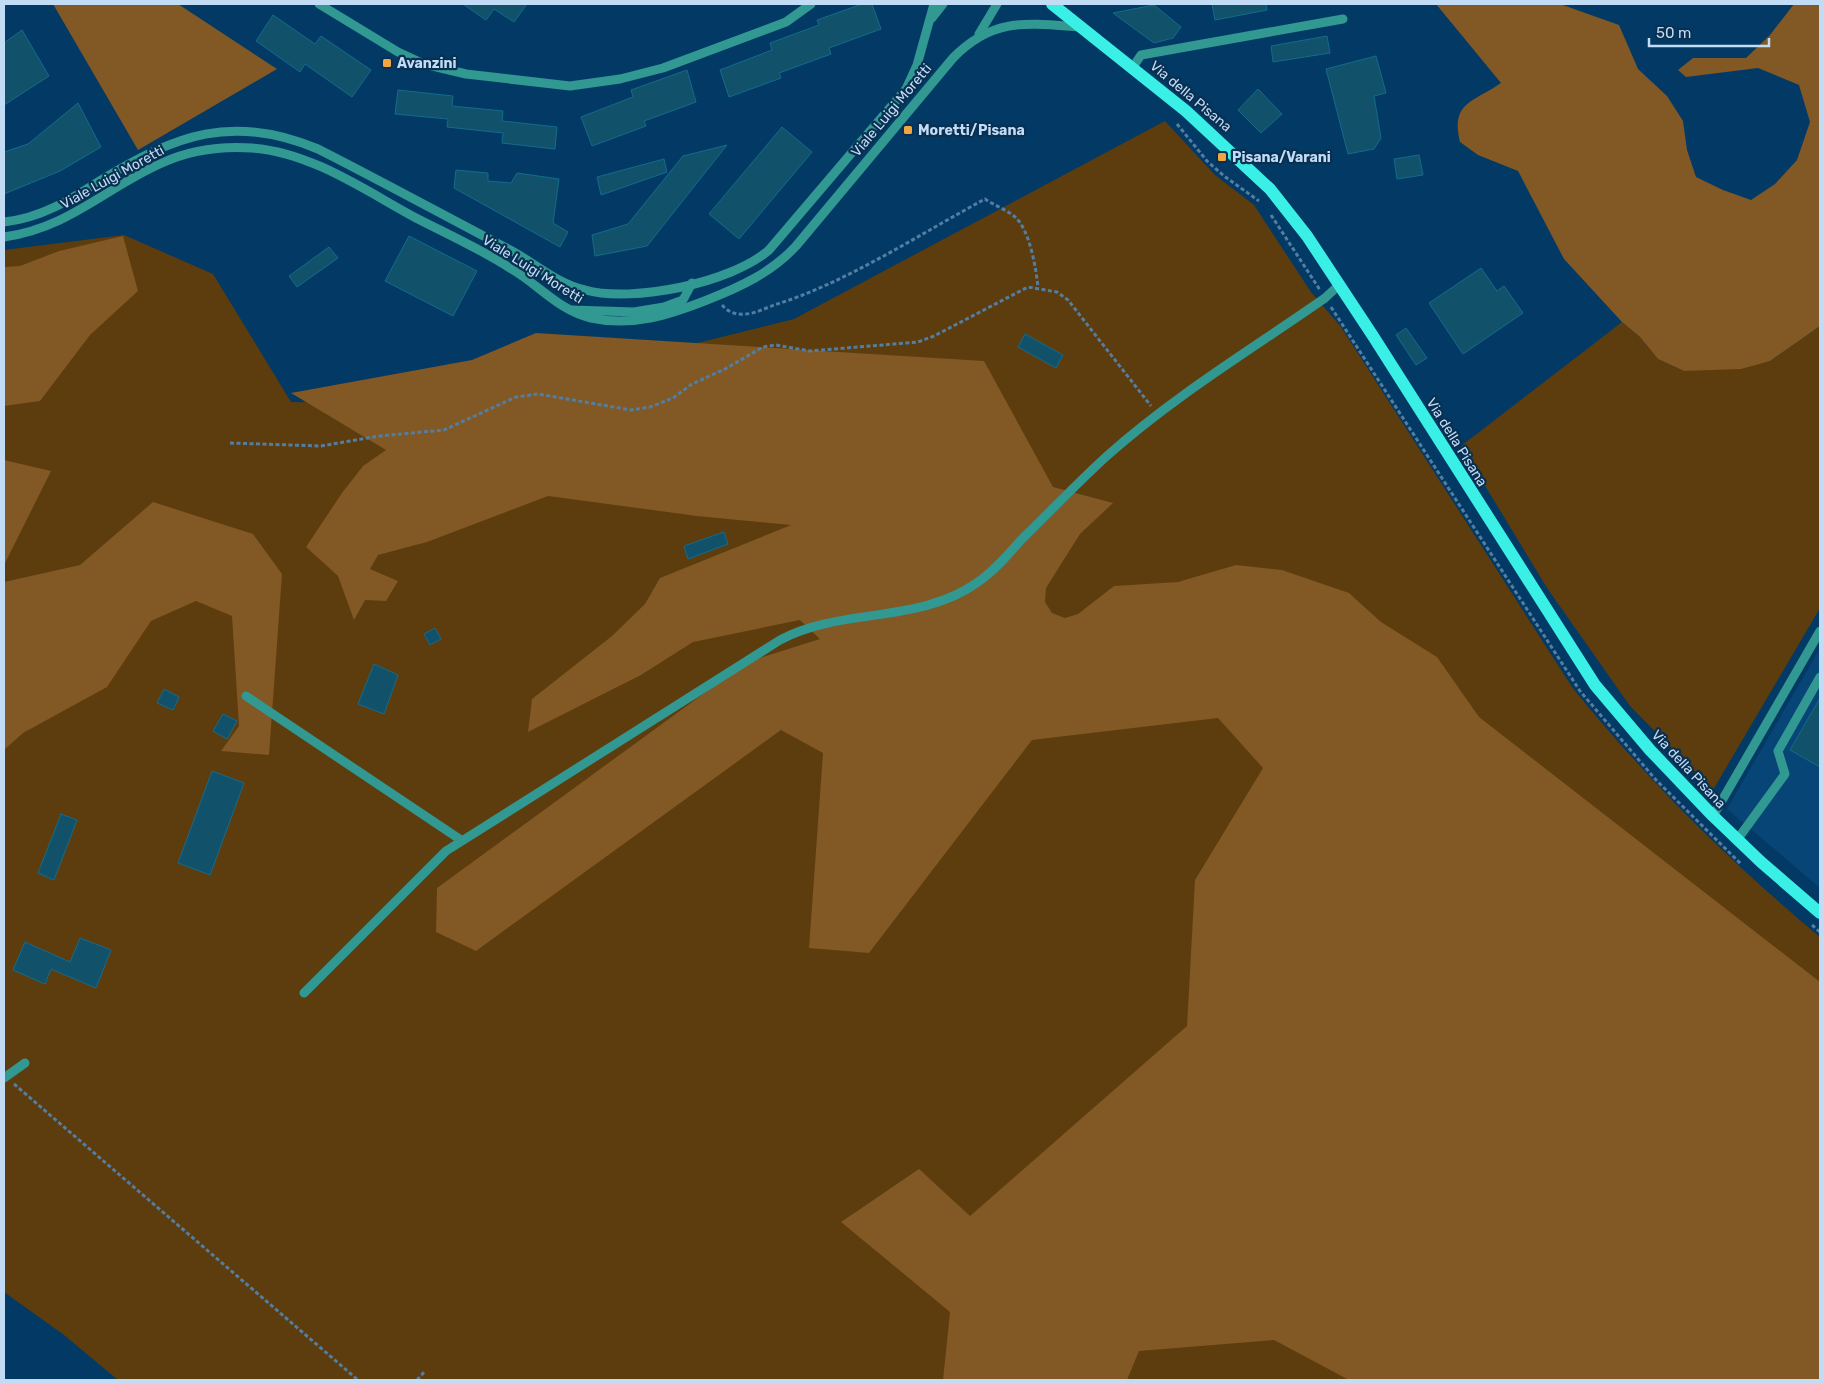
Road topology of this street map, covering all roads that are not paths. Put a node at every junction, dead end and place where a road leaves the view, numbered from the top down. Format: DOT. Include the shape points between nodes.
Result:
graph roads {
  1 [pos="319,4"];
  2 [pos="811,4"];
  3 [pos="934,4"];
  4 [pos="942,4"];
  5 [pos="997,4"];
  6 [pos="1052,4"];
  7 [pos="1343,19"];
  8 [pos="928,23"];
  9 [pos="1083,27"];
  10 [pos="976,38"];
  11 [pos="1133,67"];
  12 [pos="4,222"];
  13 [pos="4,237"];
  14 [pos="692,283"];
  15 [pos="1339,285"];
  16 [pos="569,310"];
  17 [pos="1820,631"];
  18 [pos="1820,677"];
  19 [pos="246,696"];
  20 [pos="1712,816"];
  21 [pos="462,840"];
  22 [pos="1737,840"];
  23 [pos="1820,913"];
  24 [pos="304,993"];
  25 [pos="25,1063"];
  26 [pos="5,1077"];
  1 -- 2 [label="street" via="394,50 424,64 466,74 570,86 620,80 663,68 786,22"];
  3 -- 8 [label="street, Viale Luigi Moretti"];
  4 -- 8 [label="street, Viale Luigi Moretti"];
  5 -- 10 [label="street, Viale Luigi Moretti"];
  6 -- 9 [label="main road, Via della Pisana"];
  7 -- 11 [label="street" via="1141,55"];
  8 -- 14 [label="street, Viale Luigi Moretti" via="917,65 906,89 789,228 757,260"];
  9 -- 10 [label="street, Viale Luigi Moretti" via="1026,24 996,28"];
  9 -- 11 [label="main road, Via della Pisana"];
  10 -- 16 [label="street, Viale Luigi Moretti" via="952,58 790,252 760,276 675,313 639,320 604,320"];
  11 -- 15 [label="main road, Via della Pisana" via="1222,142 1270,189"];
  12 -- 14 [label="street, Viale Luigi Moretti" via="26,219 50,210 172,142 207,133 252,131 318,149 578,288 596,293 632,294"];
  13 -- 16 [label="street, Viale Luigi Moretti" via="56,224 150,168 182,155 211,149 260,149 300,159 355,185 512,269"];
  14 -- 16 [label="street" via="683,300 664,307 628,312"];
  15 -- 20 [label="main road, Via della Pisana" via="1586,673 1644,743"];
  15 -- 21 [label="street" via="1157,415 1107,456 978,583 927,605 826,622 796,632"];
  17 -- 20 [label="street"];
  18 -- 22 [label="street" via="1778,751 1785,774"];
  19 -- 21 [label="street"];
  20 -- 22 [label="main road, Via della Pisana"];
  21 -- 24 [label="street" via="446,851"];
  22 -- 23 [label="main road, Via della Pisana"];
  25 -- 26 [label="street"];
}
